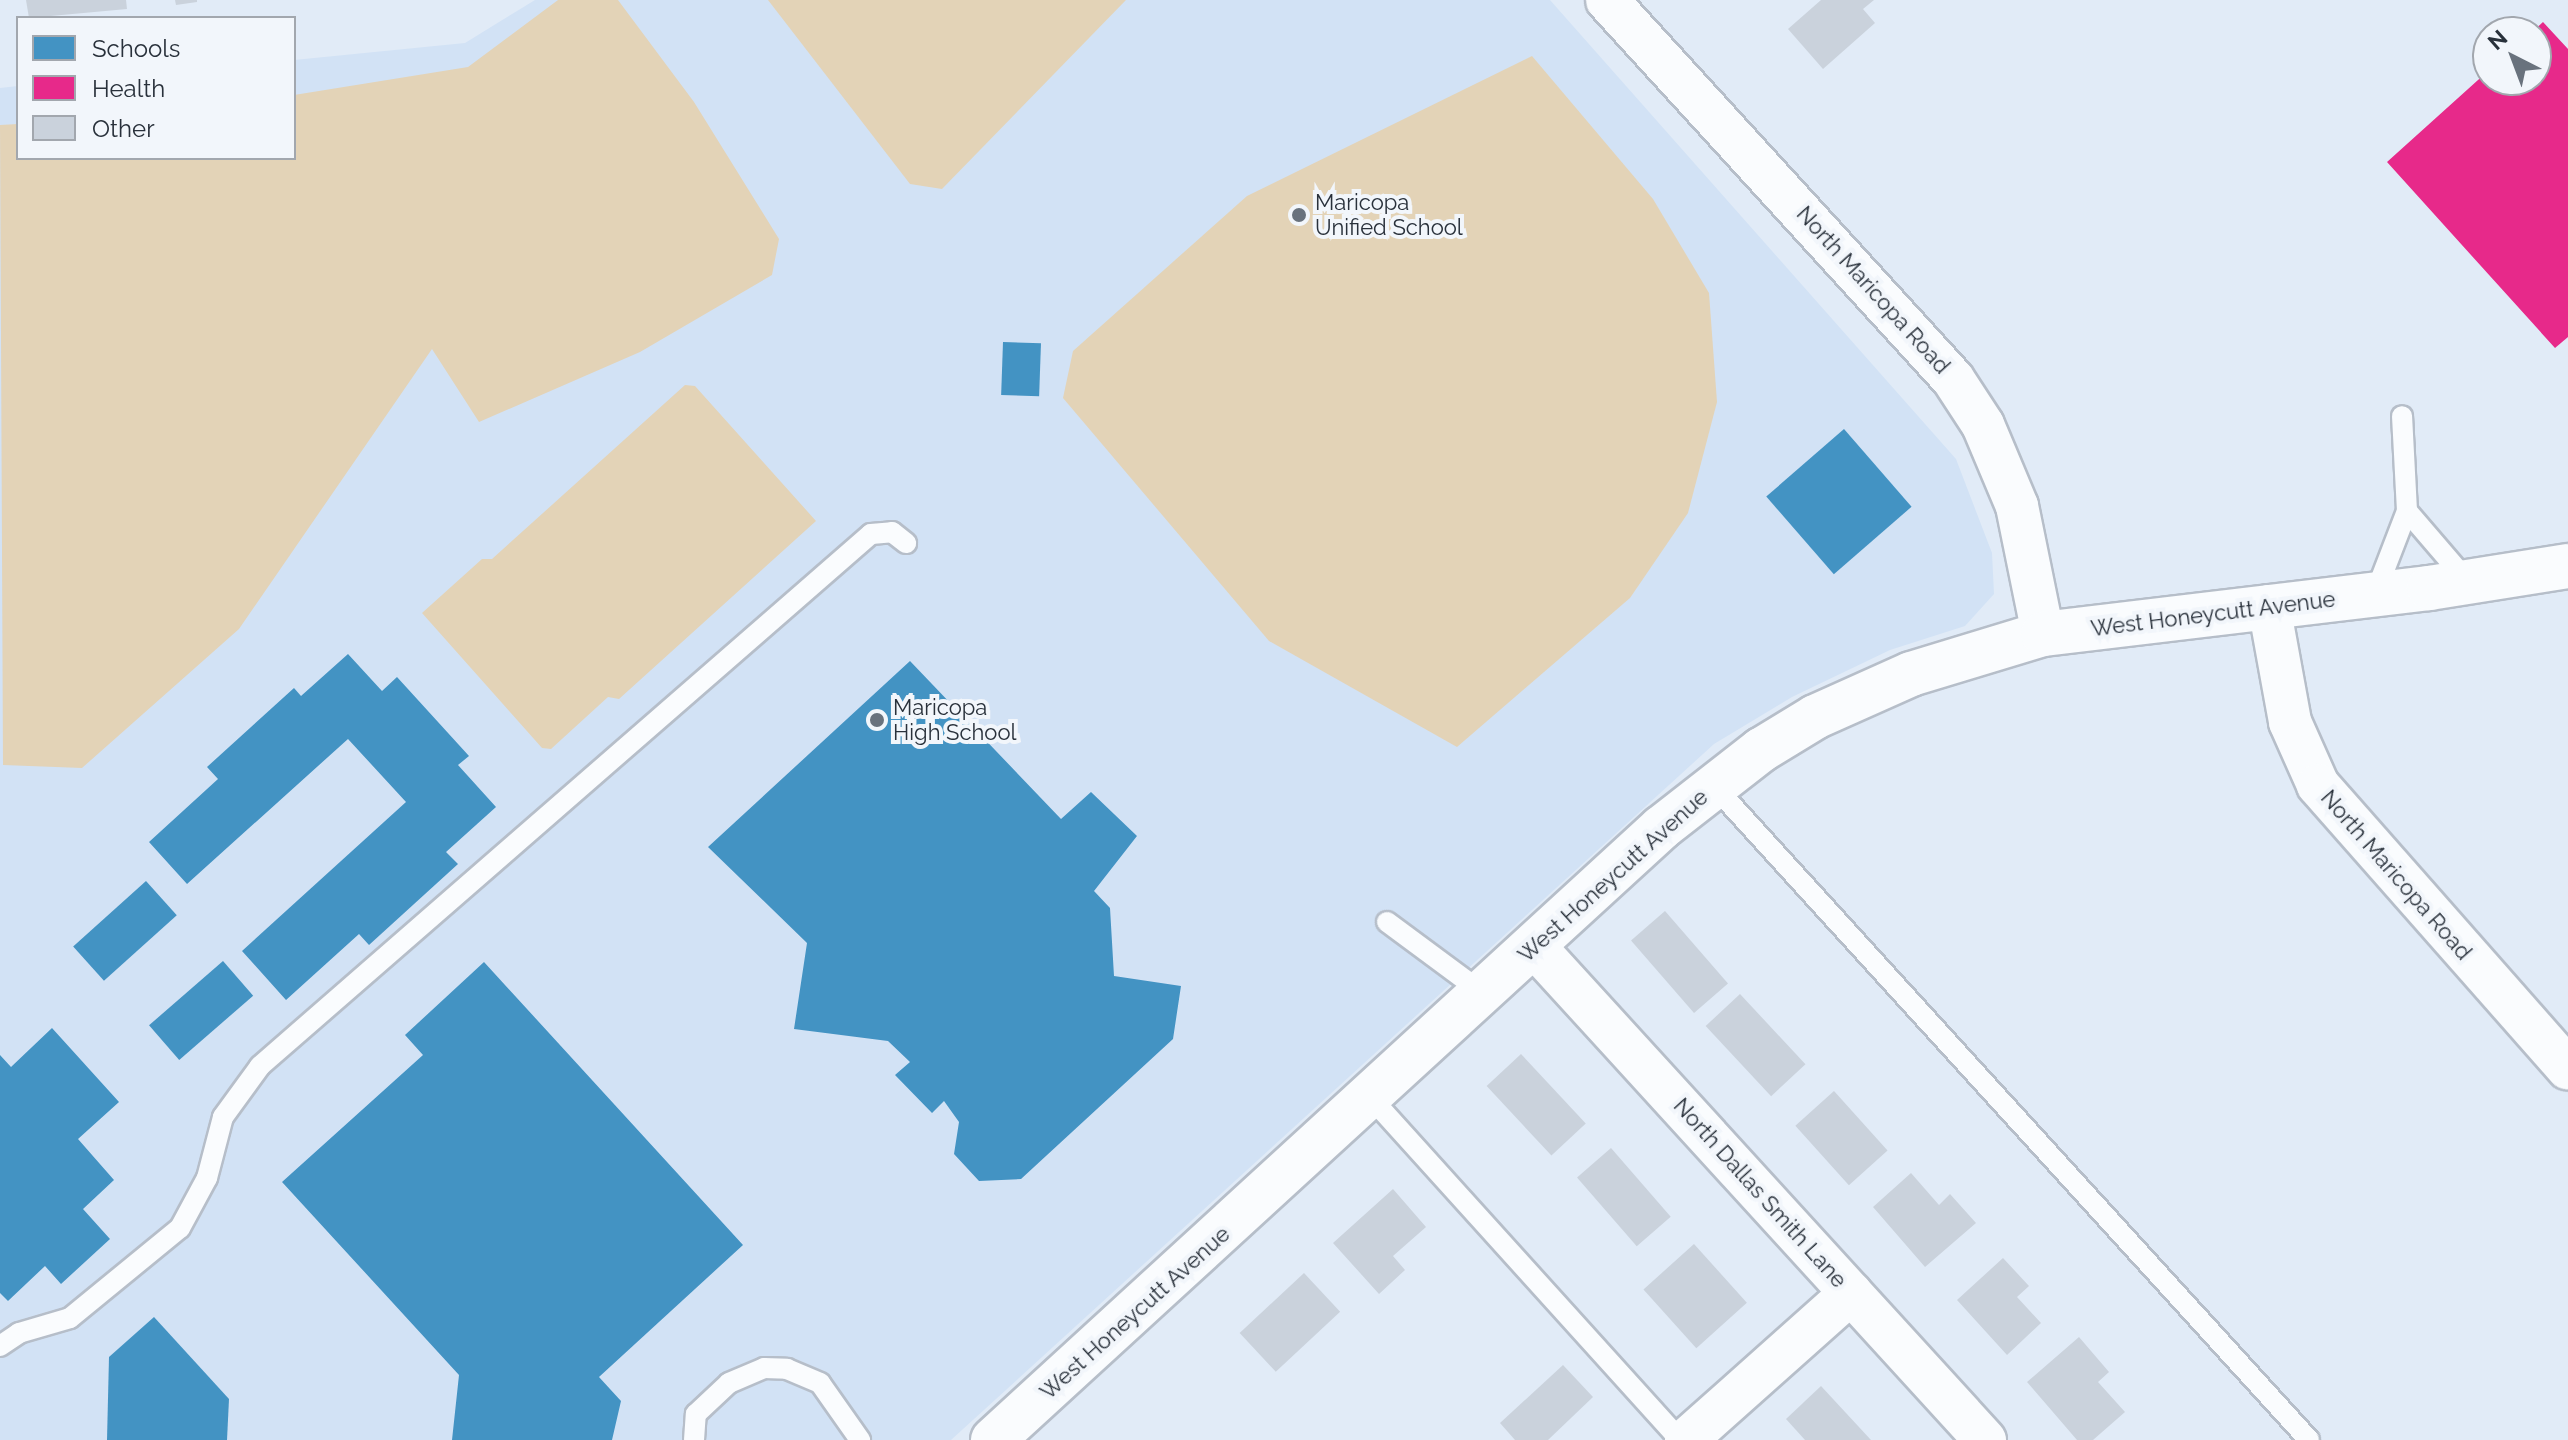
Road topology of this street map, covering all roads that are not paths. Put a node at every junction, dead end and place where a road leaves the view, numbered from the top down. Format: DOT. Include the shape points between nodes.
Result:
graph roads {
  1 [pos="1607,0"];
  2 [pos="2402,416"];
  3 [pos="2407,511"];
  4 [pos="906,543"];
  5 [pos="2568,566"];
  6 [pos="2468,582"];
  7 [pos="2374,595"];
  8 [pos="2269,606"];
  9 [pos="2043,634"];
  10 [pos="1714,786"];
  11 [pos="1387,922"];
  12 [pos="1534,946"];
  13 [pos="1483,993"];
  14 [pos="2568,1069"];
  15 [pos="1372,1099"];
  16 [pos="1851,1293"];
  17 [pos="0,1346"];
  18 [pos="694,1440"];
  19 [pos="860,1440"];
  20 [pos="993,1440"];
  21 [pos="1680,1440"];
  22 [pos="1686,1440"];
  23 [pos="1985,1440"];
  24 [pos="2309,1440"];
  1 -- 9 [label="street, North Maricopa Road" via="1953,379 1983,425 2017,506"];
  2 -- 3 [label="lane"];
  3 -- 6 [label="lane"];
  3 -- 7 [label="lane"];
  4 -- 17 [label="lane" via="892,532 871,534 260,1066 223,1117 207,1178 180,1228 70,1318 19,1333"];
  5 -- 6 [label="street, West Honeycutt Avenue"];
  6 -- 7 [label="street, West Honeycutt Avenue"];
  7 -- 8 [label="street, West Honeycutt Avenue"];
  8 -- 9 [label="street, West Honeycutt Avenue"];
  8 -- 14 [label="street, North Maricopa Road" via="2290,722 2318,785"];
  9 -- 10 [label="street, West Honeycutt Avenue" via="1863,694 1775,742"];
  10 -- 12 [label="street, West Honeycutt Avenue"];
  10 -- 24 [label="lane"];
  11 -- 13 [label="lane"];
  12 -- 13 [label="street, West Honeycutt Avenue"];
  12 -- 16 [label="street, North Dallas Smith Lane"];
  13 -- 15 [label="street, West Honeycutt Avenue"];
  15 -- 20 [label="street, West Honeycutt Avenue"];
  15 -- 21 [label="lane"];
  16 -- 22 [label="street"];
  16 -- 23 [label="street, North Dallas Smith Lane"];
  18 -- 19 [label="lane" via="696,1414 729,1383 764,1368 787,1369 820,1383"];
}
